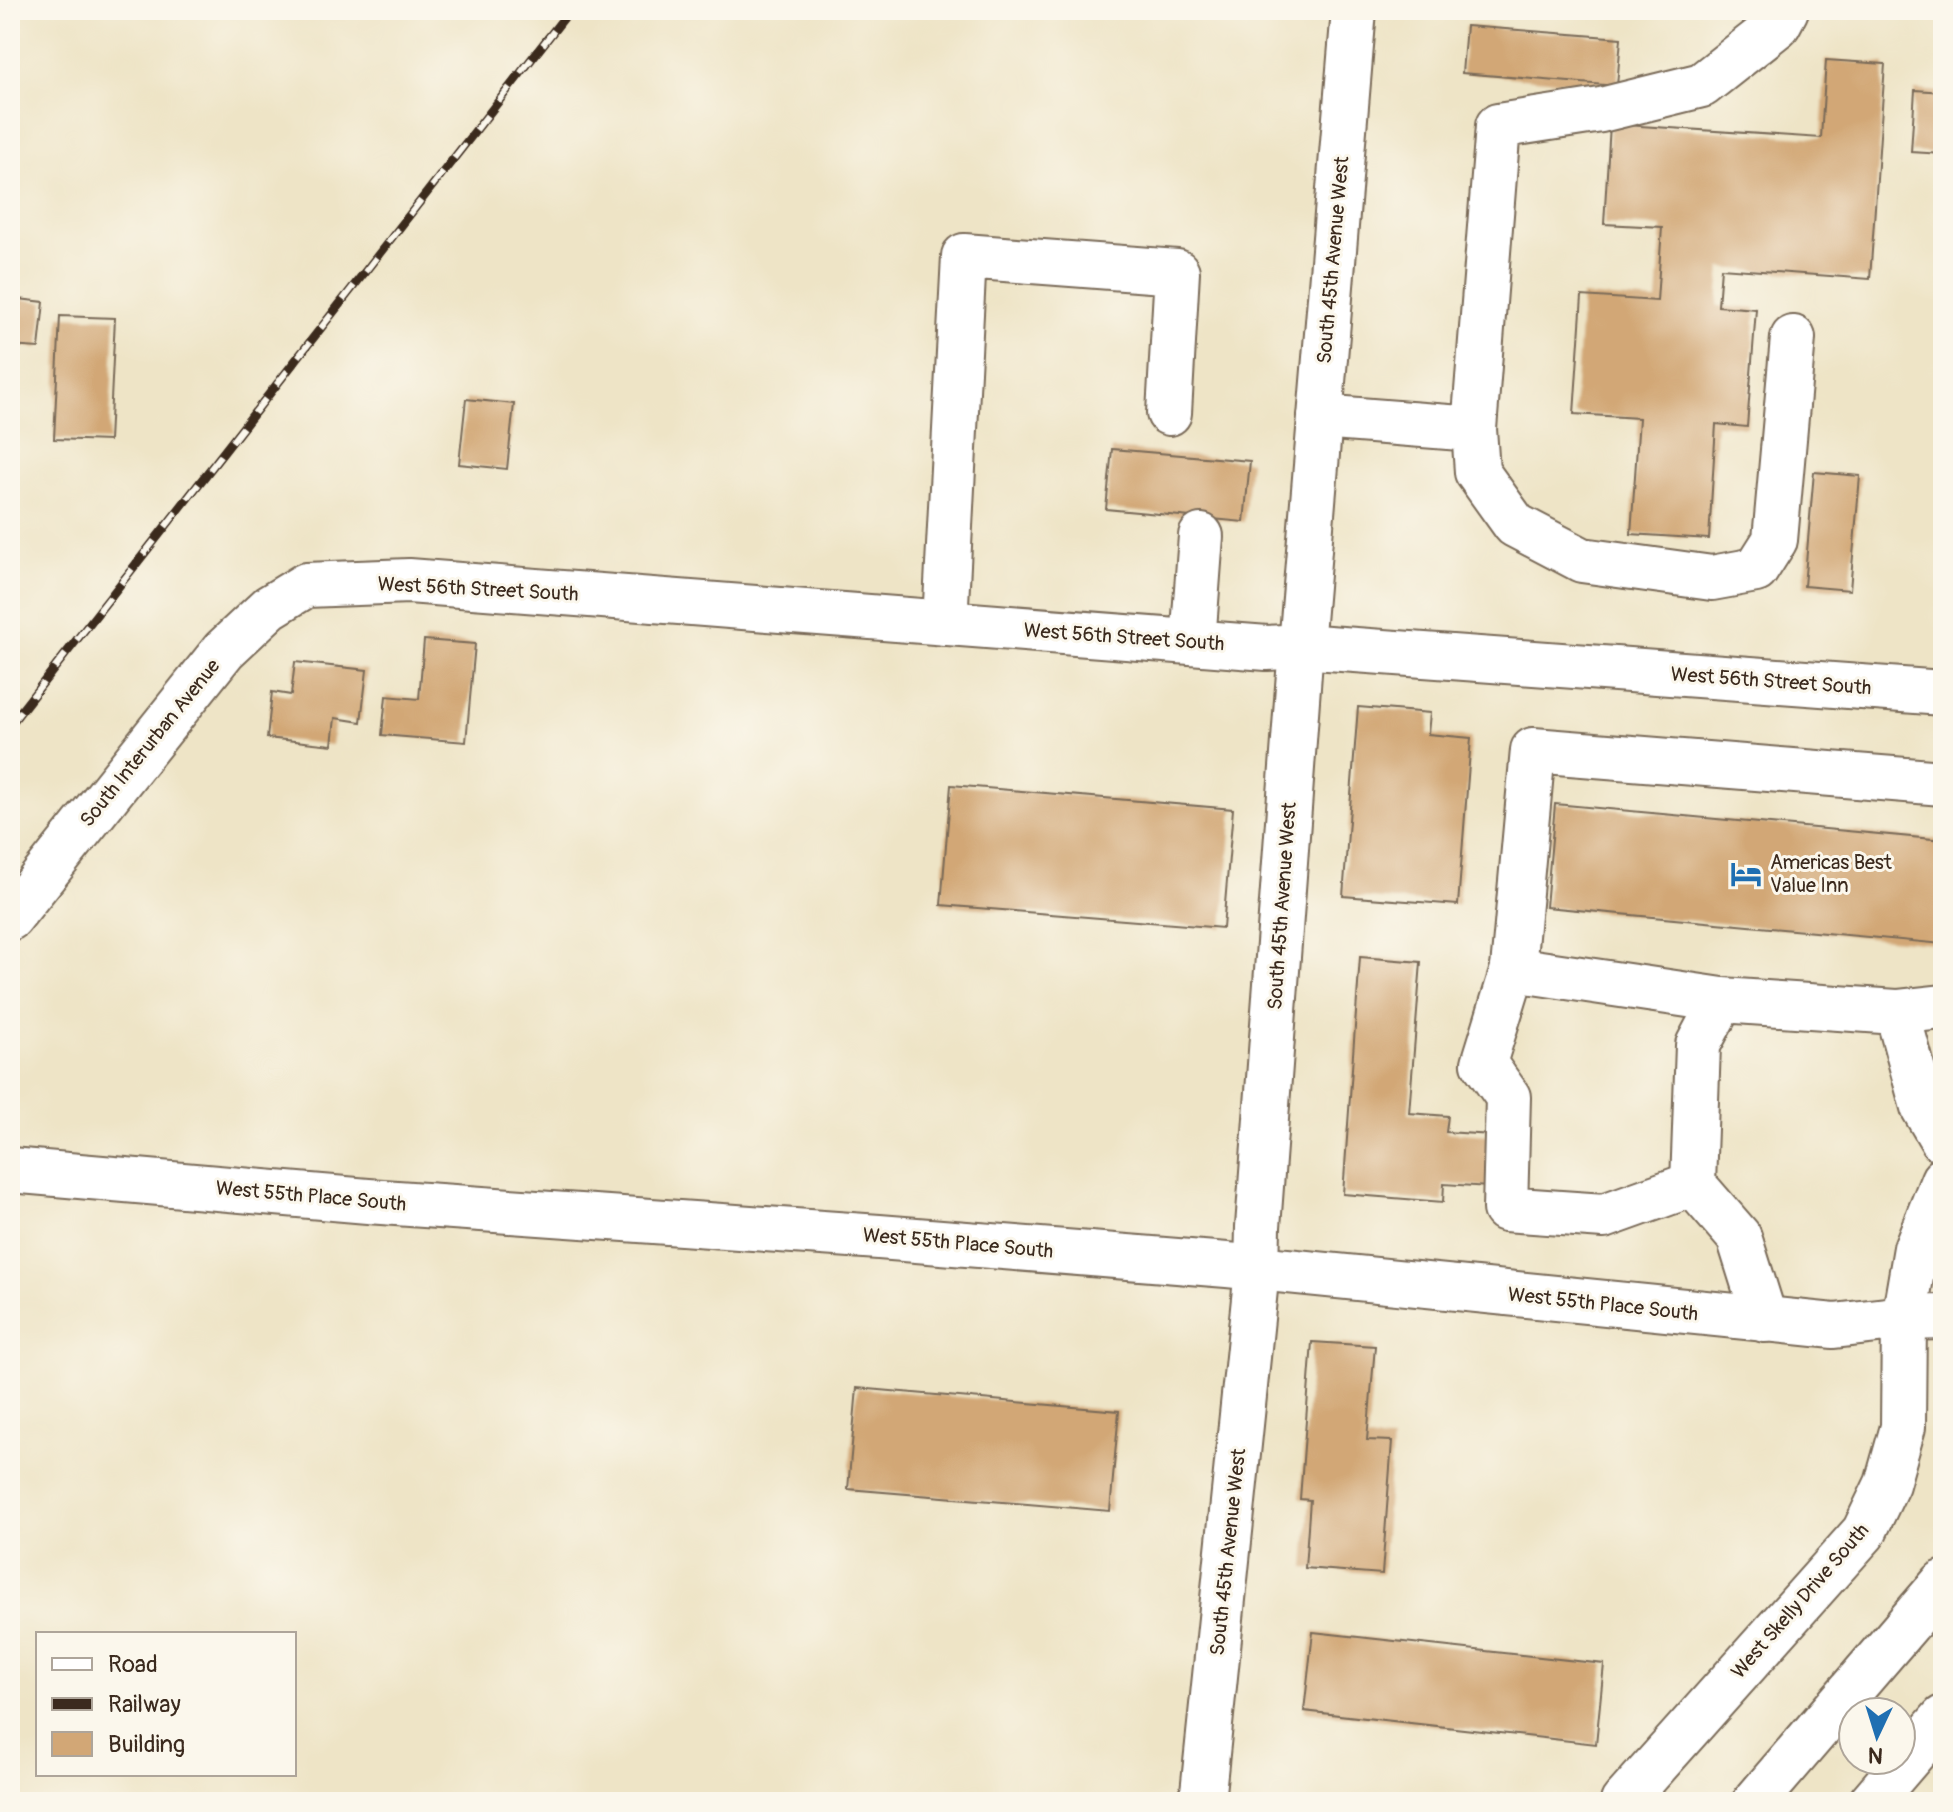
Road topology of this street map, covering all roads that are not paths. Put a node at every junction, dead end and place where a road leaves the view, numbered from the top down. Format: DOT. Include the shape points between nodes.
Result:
graph roads {
  1 [pos="1354,10"];
  2 [pos="1786,10"];
  3 [pos="1793,338"];
  4 [pos="1169,413"];
  5 [pos="1320,417"];
  6 [pos="1474,429"];
  7 [pos="1201,536"];
  8 [pos="306,585"];
  9 [pos="945,623"];
  10 [pos="1193,642"];
  11 [pos="1301,646"];
  12 [pos="1943,693"];
  13 [pos="1943,783"];
  14 [pos="10,918"];
  15 [pos="1513,969"];
  16 [pos="1722,1000"];
  17 [pos="1943,1007"];
  18 [pos="1897,1012"];
  19 [pos="1943,1141"];
  20 [pos="10,1170"];
  21 [pos="1943,1180"];
  22 [pos="1693,1184"];
  23 [pos="1257,1270"];
  24 [pos="1923,1318"];
  25 [pos="1765,1320"];
  26 [pos="1943,1583"];
  27 [pos="1943,1718"];
  28 [pos="1202,1802"];
  29 [pos="1623,1802"];
  30 [pos="1755,1802"];
  31 [pos="1871,1802"];
  1 -- 5 [label="main road, South 45th Avenue West"];
  2 -- 6 [label="main road" via="1778,25 1702,85 1601,110 1498,126"];
  3 -- 6 [label="main road" via="1775,540 1756,570 1712,578 1582,560 1515,525 1477,472"];
  4 -- 9 [label="main road" via="1177,272 964,256"];
  5 -- 6 [label="main road"];
  5 -- 11 [label="main road, South 45th Avenue West"];
  7 -- 10 [label="main road"];
  8 -- 9 [label="main road, West 56th Street South" via="409,581"];
  8 -- 14 [label="main road, South Interurban Avenue" via="270,607 224,650"];
  9 -- 10 [label="main road, West 56th Street South"];
  10 -- 11 [label="main road, West 56th Street South"];
  11 -- 12 [label="main road, West 56th Street South"];
  11 -- 23 [label="main road, South 45th Avenue West"];
  13 -- 15 [label="main road" via="1533,750"];
  15 -- 16 [label="main road"];
  15 -- 22 [label="main road" via="1484,1063 1508,1097 1505,1209 1604,1216"];
  16 -- 18 [label="main road"];
  16 -- 22 [label="main road" via="1698,1045"];
  17 -- 18 [label="main road"];
  18 -- 19 [label="main road" via="1923,1107"];
  20 -- 23 [label="main road, West 55th Place South"];
  21 -- 24 [label="main road, West Skelly Drive South" via="1916,1248"];
  22 -- 25 [label="main road" via="1739,1237"];
  23 -- 25 [label="main road, West 55th Place South"];
  23 -- 28 [label="main road, South 45th Avenue West"];
  24 -- 25 [label="main road, West 55th Place South" via="1834,1326"];
  24 -- 29 [label="main road, West Skelly Drive South" via="1903,1427 1887,1484 1864,1532"];
  26 -- 30 [label="main road"];
  27 -- 31 [label="main road"];
}
